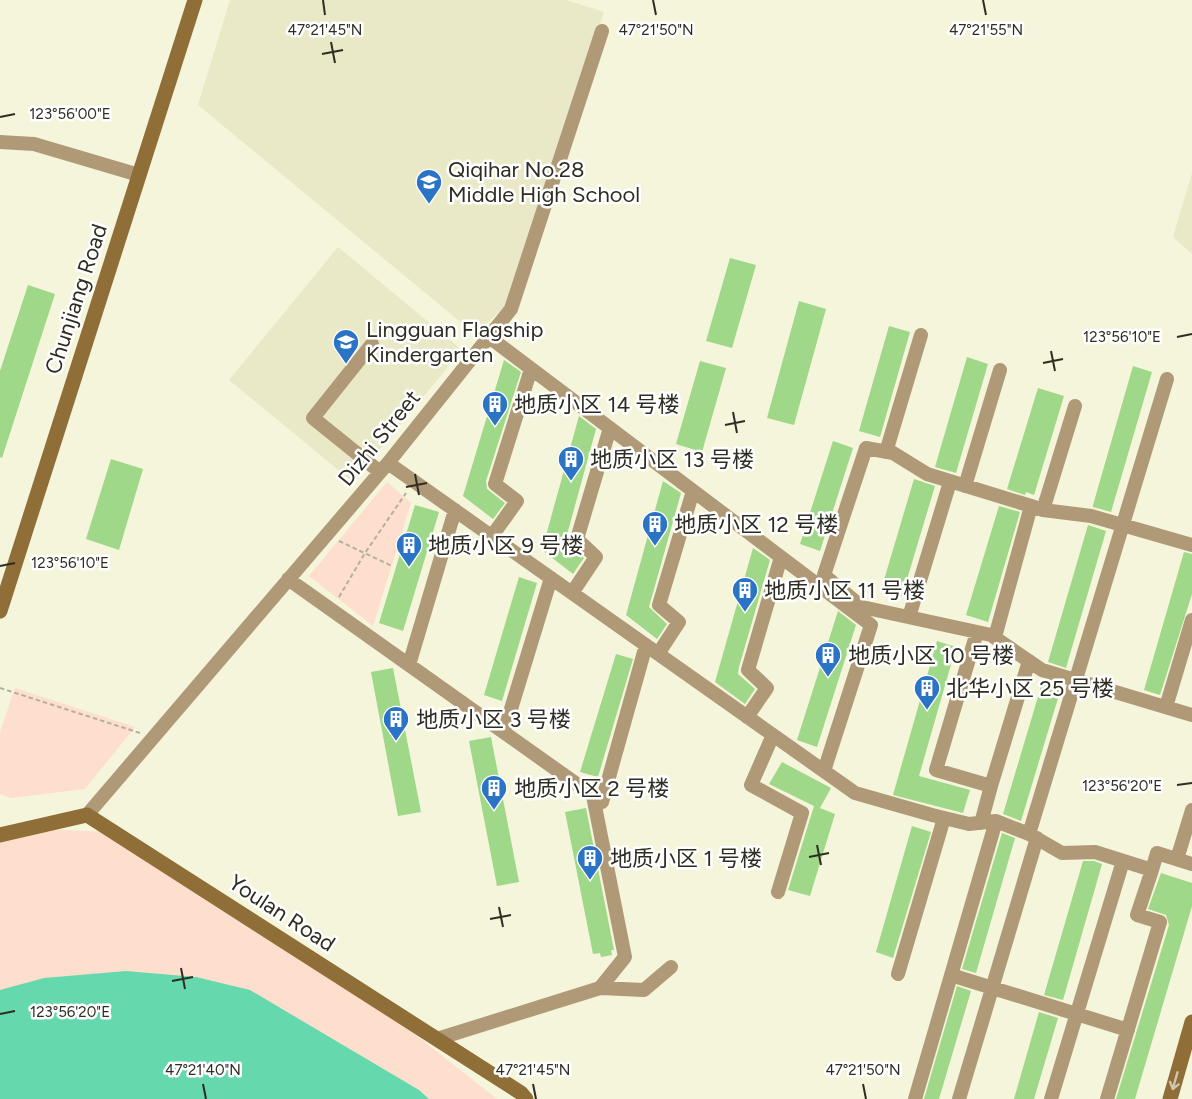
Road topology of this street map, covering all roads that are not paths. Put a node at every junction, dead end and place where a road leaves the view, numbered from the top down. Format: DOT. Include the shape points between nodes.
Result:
graph roads {
  1 [pos="195,0"];
  2 [pos="602,31"];
  3 [pos="0,142"];
  4 [pos="139,175"];
  5 [pos="921,335"];
  6 [pos="489,337"];
  7 [pos="372,344"];
  8 [pos="531,369"];
  9 [pos="1000,370"];
  10 [pos="1167,379"];
  11 [pos="1075,406"];
  12 [pos="610,428"];
  13 [pos="886,452"];
  14 [pos="384,467"];
  15 [pos="950,482"];
  16 [pos="965,486"];
  17 [pos="693,491"];
  18 [pos="1037,508"];
  19 [pos="455,510"];
  20 [pos="1122,525"];
  21 [pos="492,536"];
  22 [pos="1192,545"];
  23 [pos="781,557"];
  24 [pos="551,578"];
  25 [pos="288,579"];
  26 [pos="572,593"];
  27 [pos="0,611"];
  28 [pos="909,616"];
  29 [pos="1192,620"];
  30 [pos="977,632"];
  31 [pos="995,637"];
  32 [pos="646,645"];
  33 [pos="658,654"];
  34 [pos="1029,661"];
  35 [pos="409,665"];
  36 [pos="1075,680"];
  37 [pos="1166,707"];
  38 [pos="1192,715"];
  39 [pos="747,717"];
  40 [pos="504,732"];
  41 [pos="773,735"];
  42 [pos="824,771"];
  43 [pos="992,786"];
  44 [pos="594,796"];
  45 [pos="1192,810"];
  46 [pos="87,815"];
  47 [pos="944,818"];
  48 [pos="996,821"];
  49 [pos="981,823"];
  50 [pos="0,835"];
  51 [pos="1033,836"];
  52 [pos="1177,859"];
  53 [pos="1123,861"];
  54 [pos="1192,864"];
  55 [pos="1152,870"];
  56 [pos="778,892"];
  57 [pos="671,967"];
  58 [pos="898,974"];
  59 [pos="951,975"];
  60 [pos="600,988"];
  61 [pos="992,988"];
  62 [pos="1076,1014"];
  63 [pos="1192,1022"];
  64 [pos="1128,1030"];
  65 [pos="437,1039"];
  66 [pos="526,1099"];
  67 [pos="915,1099"];
  68 [pos="959,1099"];
  69 [pos="1051,1099"];
  70 [pos="1107,1099"];
  71 [pos="1170,1099"];
  1 -- 4 [label="main road, Chunjiang Road"];
  2 -- 6 [label="street, Dizhi Street" via="511,309"];
  3 -- 4 [label="street" via="34,144"];
  4 -- 27 [label="main road, Chunjiang Road"];
  5 -- 13 [label="street"];
  6 -- 8 [label="street"];
  6 -- 14 [label="street, Dizhi Street"];
  7 -- 14 [label="street" via="313,418"];
  8 -- 12 [label="street"];
  8 -- 21 [label="street" via="495,484 517,501"];
  9 -- 16 [label="street"];
  10 -- 20 [label="street"];
  11 -- 18 [label="street"];
  12 -- 17 [label="street"];
  12 -- 26 [label="street" via="577,539 596,557"];
  13 -- 15 [label="street"];
  13 -- 28 [label="street" via="866,448 824,575 862,607"];
  14 -- 19 [label="street" via="414,481"];
  14 -- 25 [label="street, Dizhi Street"];
  15 -- 16 [label="street"];
  15 -- 28 [label="street"];
  16 -- 18 [label="street"];
  17 -- 23 [label="street"];
  17 -- 33 [label="street" via="658,605 680,622"];
  18 -- 20 [label="street"];
  18 -- 31 [label="street"];
  19 -- 21 [label="street"];
  19 -- 35 [label="street"];
  20 -- 22 [label="street"];
  20 -- 36 [label="street"];
  21 -- 24 [label="street"];
  23 -- 39 [label="street" via="748,670 767,687"];
  23 -- 42 [label="street" via="871,625"];
  24 -- 26 [label="street"];
  24 -- 40 [label="street"];
  25 -- 35 [label="street"];
  25 -- 46 [label="street, Dizhi Street"];
  26 -- 32 [label="street"];
  28 -- 30 [label="street"];
  29 -- 37 [label="street"];
  30 -- 31 [label="street"];
  30 -- 43 [label="street" via="936,770"];
  31 -- 34 [label="street"];
  32 -- 33 [label="street"];
  32 -- 44 [label="street" via="602,802"];
  33 -- 39 [label="street"];
  34 -- 36 [label="street" via="1042,670"];
  34 -- 43 [label="street"];
  35 -- 40 [label="street"];
  36 -- 37 [label="street"];
  36 -- 51 [label="street"];
  37 -- 38 [label="street"];
  39 -- 41 [label="street"];
  40 -- 44 [label="street"];
  41 -- 42 [label="street"];
  41 -- 56 [label="street" via="751,785 802,813"];
  42 -- 47 [label="street" via="855,793"];
  43 -- 49 [label="street"];
  44 -- 60 [label="street" via="625,957"];
  45 -- 52 [label="street"];
  46 -- 50 [label="main road"];
  46 -- 65 [label="main road, Youlan Road"];
  47 -- 49 [label="street"];
  47 -- 58 [label="street"];
  48 -- 49 [label="street"];
  48 -- 51 [label="street"];
  48 -- 59 [label="street"];
  51 -- 53 [label="street" via="1062,853 1095,852"];
  51 -- 61 [label="street"];
  52 -- 54 [label="street"];
  52 -- 55 [label="street" via="1157,852"];
  53 -- 55 [label="street"];
  53 -- 62 [label="street"];
  55 -- 64 [label="street" via="1137,915 1160,922"];
  57 -- 60 [label="street" via="644,990"];
  59 -- 61 [label="street"];
  59 -- 67 [label="street"];
  60 -- 65 [label="street"];
  61 -- 62 [label="street"];
  61 -- 68 [label="street"];
  62 -- 64 [label="street"];
  62 -- 69 [label="street"];
  63 -- 71 [label="main road, one-way"];
  64 -- 70 [label="street"];
  65 -- 66 [label="main road, Youlan Road"];
}
